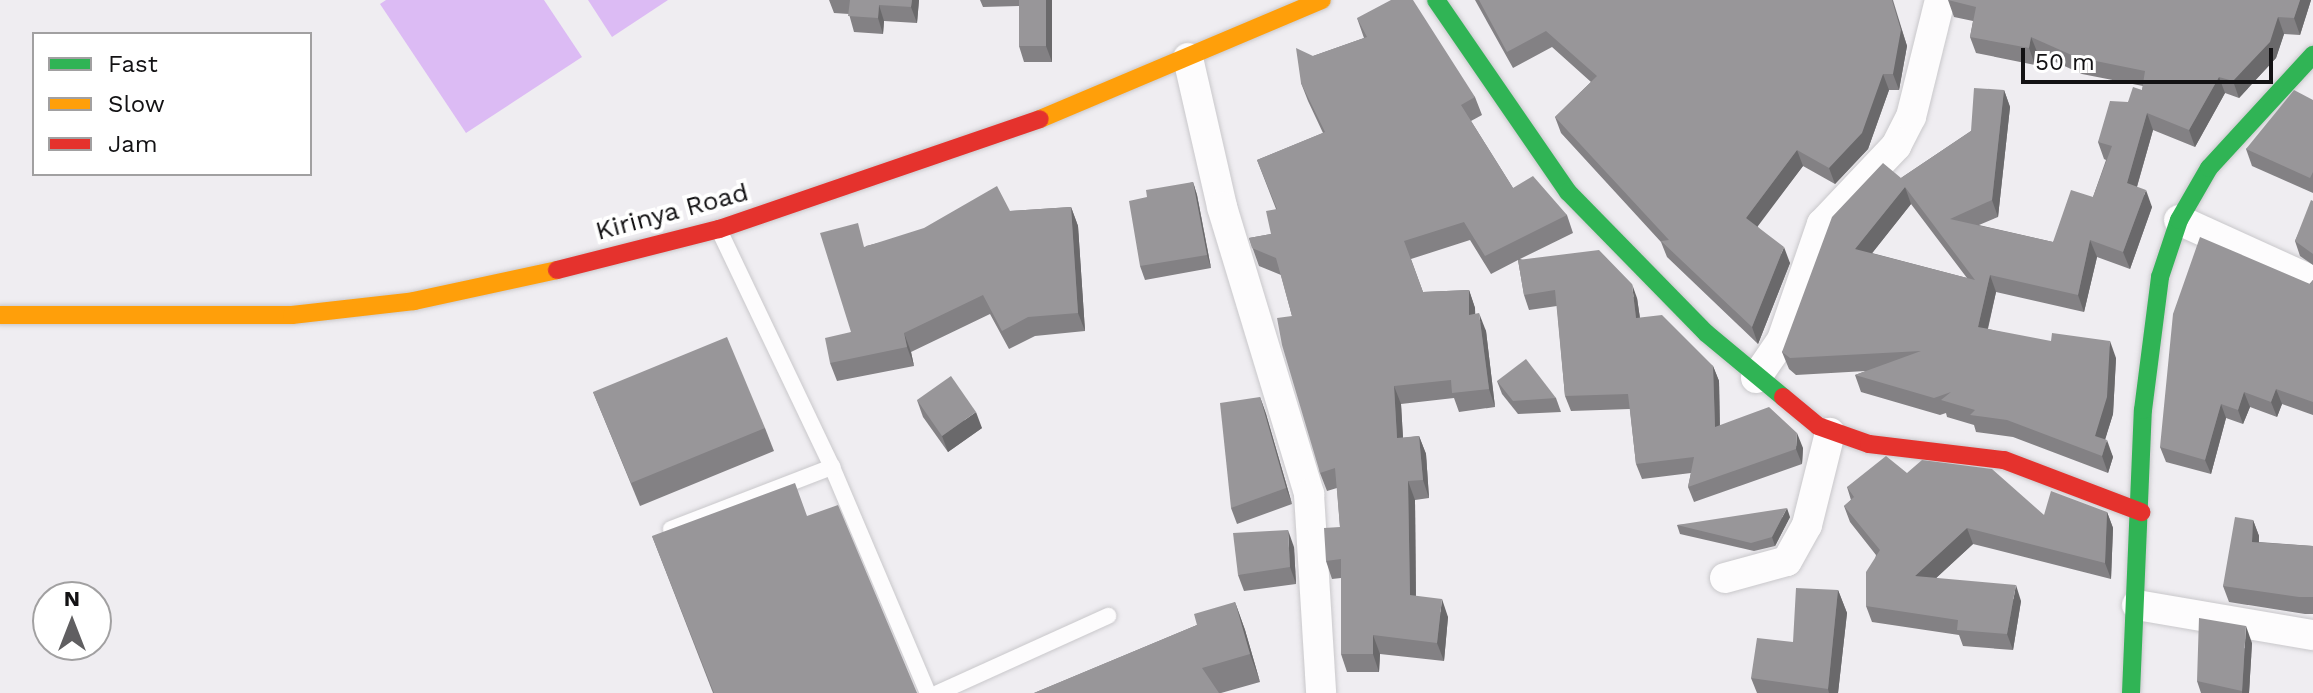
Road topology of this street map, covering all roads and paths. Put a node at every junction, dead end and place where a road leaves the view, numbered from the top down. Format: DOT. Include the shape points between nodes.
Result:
graph roads {
  1 [pos="1322,0"];
  2 [pos="1436,0"];
  3 [pos="1940,0"];
  4 [pos="2313,55"];
  5 [pos="1188,58"];
  6 [pos="2179,220"];
  7 [pos="719,229"];
  8 [pos="2313,281"];
  9 [pos="0,315"];
  10 [pos="1756,378"];
  11 [pos="1830,433"];
  12 [pos="832,467"];
  13 [pos="2141,512"];
  14 [pos="671,529"];
  15 [pos="1725,578"];
  16 [pos="2137,605"];
  17 [pos="1108,616"];
  18 [pos="2313,635"];
  19 [pos="928,693"];
  20 [pos="938,693"];
  21 [pos="1321,693"];
  22 [pos="2131,693"];
  1 -- 5 [label="street, Kirinya Road"];
  2 -- 10 [label="street" via="1568,192"];
  3 -- 10 [label="street" via="1911,117 1896,146 1822,224 1787,327"];
  4 -- 6 [label="street" via="2209,168"];
  5 -- 7 [label="street, Kirinya Road" via="976,146"];
  5 -- 21 [label="street" via="1234,252 1309,494"];
  6 -- 8 [label="street"];
  6 -- 13 [label="street" via="2149,343"];
  7 -- 9 [label="street, Kirinya Road" via="414,301 292,315"];
  7 -- 12 [label="lane"];
  10 -- 11 [label="street"];
  11 -- 13 [label="street" via="2004,460"];
  11 -- 15 [label="street" via="1807,525 1787,561"];
  12 -- 14 [label="lane"];
  12 -- 19 [label="lane"];
  13 -- 16 [label="street"];
  16 -- 18 [label="street"];
  16 -- 22 [label="street"];
  17 -- 20 [label="lane"];
}
